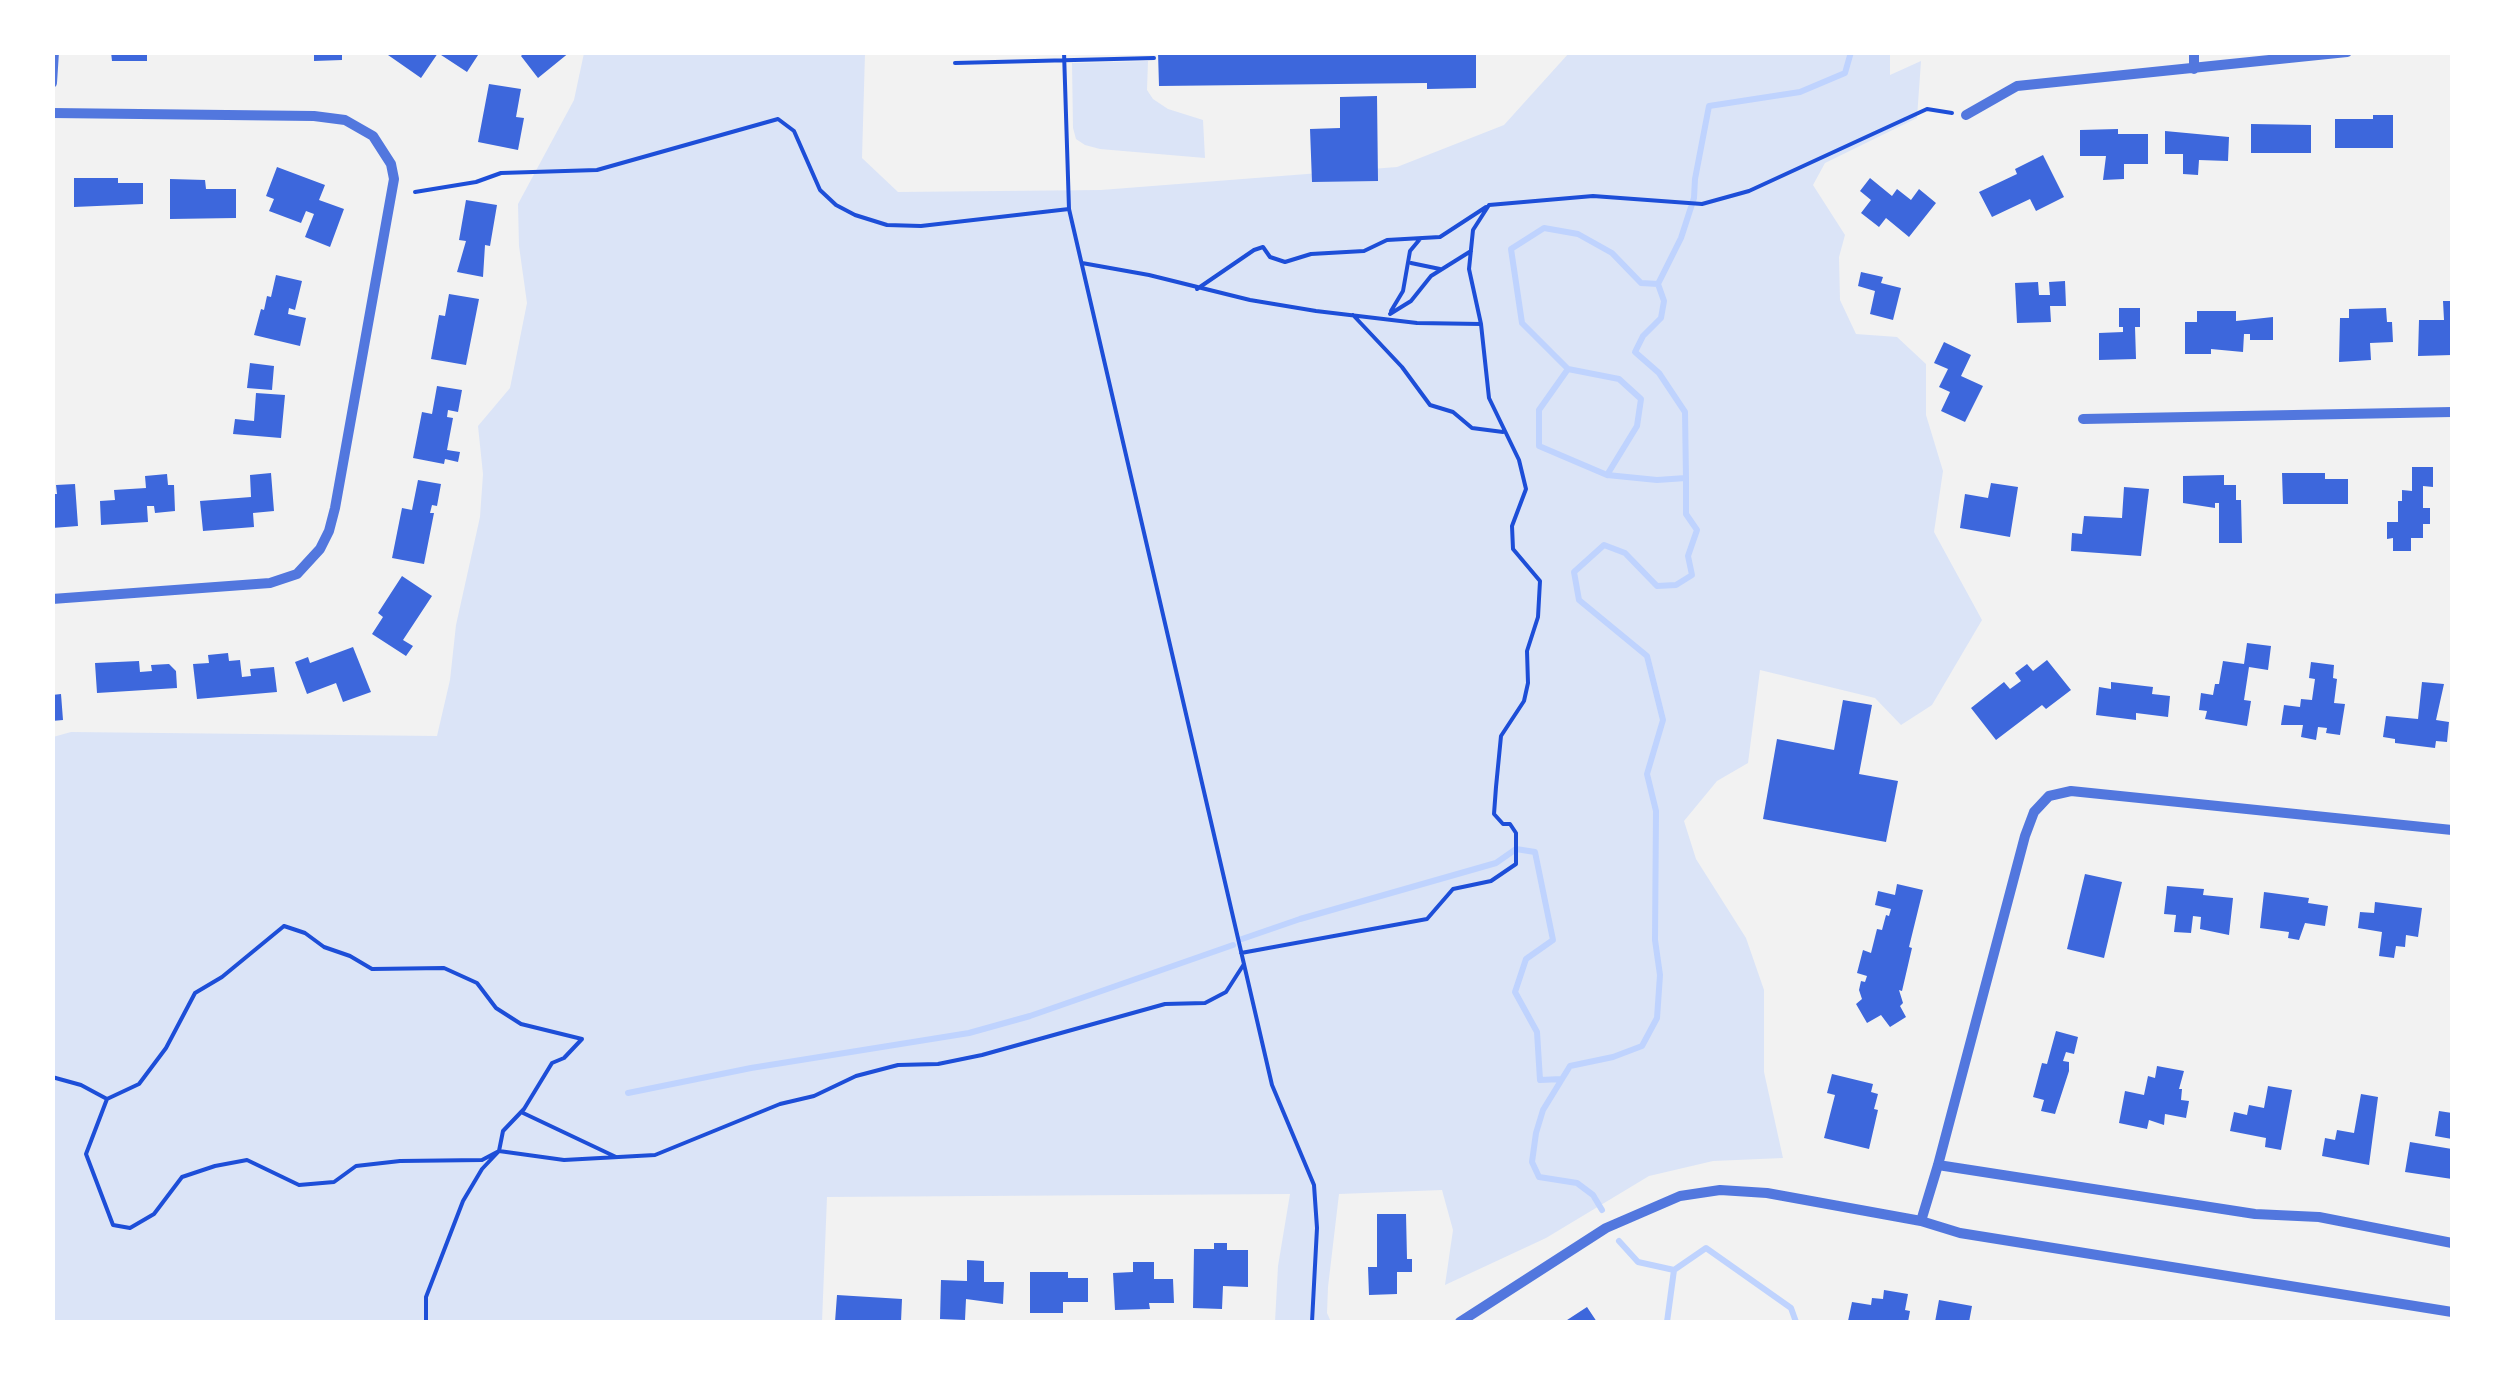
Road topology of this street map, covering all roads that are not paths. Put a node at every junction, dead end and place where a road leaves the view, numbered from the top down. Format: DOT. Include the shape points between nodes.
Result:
graph roads {
  1 [pos="54,52"];
  2 [pos="2194,52"];
  3 [pos="2347,52"];
  4 [pos="2194,68"];
  5 [pos="52,83"];
  6 [pos="52,113"];
  7 [pos="1966,115"];
  8 [pos="2452,412"];
  9 [pos="2083,419"];
  10 [pos="52,598"];
  11 [pos="2452,830"];
  12 [pos="1938,1165"];
  13 [pos="1921,1221"];
  14 [pos="2452,1243"];
  15 [pos="2452,1312"];
  16 [pos="1460,1322"];
  1 -- 5 [label="street"];
  2 -- 4 [label="street"];
  3 -- 4 [label="street"];
  4 -- 7 [label="street" via="2017,86"];
  6 -- 10 [label="street" via="345,120 373,136 394,179 330,531 308,564 284,580 257,586"];
  8 -- 9 [label="street"];
  11 -- 12 [label="street" via="2072,791 2049,796 2024,836"];
  12 -- 13 [label="street"];
  12 -- 14 [label="street"];
  13 -- 15 [label="street" via="1960,1234"];
  13 -- 16 [label="street" via="1767,1193 1680,1196 1606,1228"];
}
